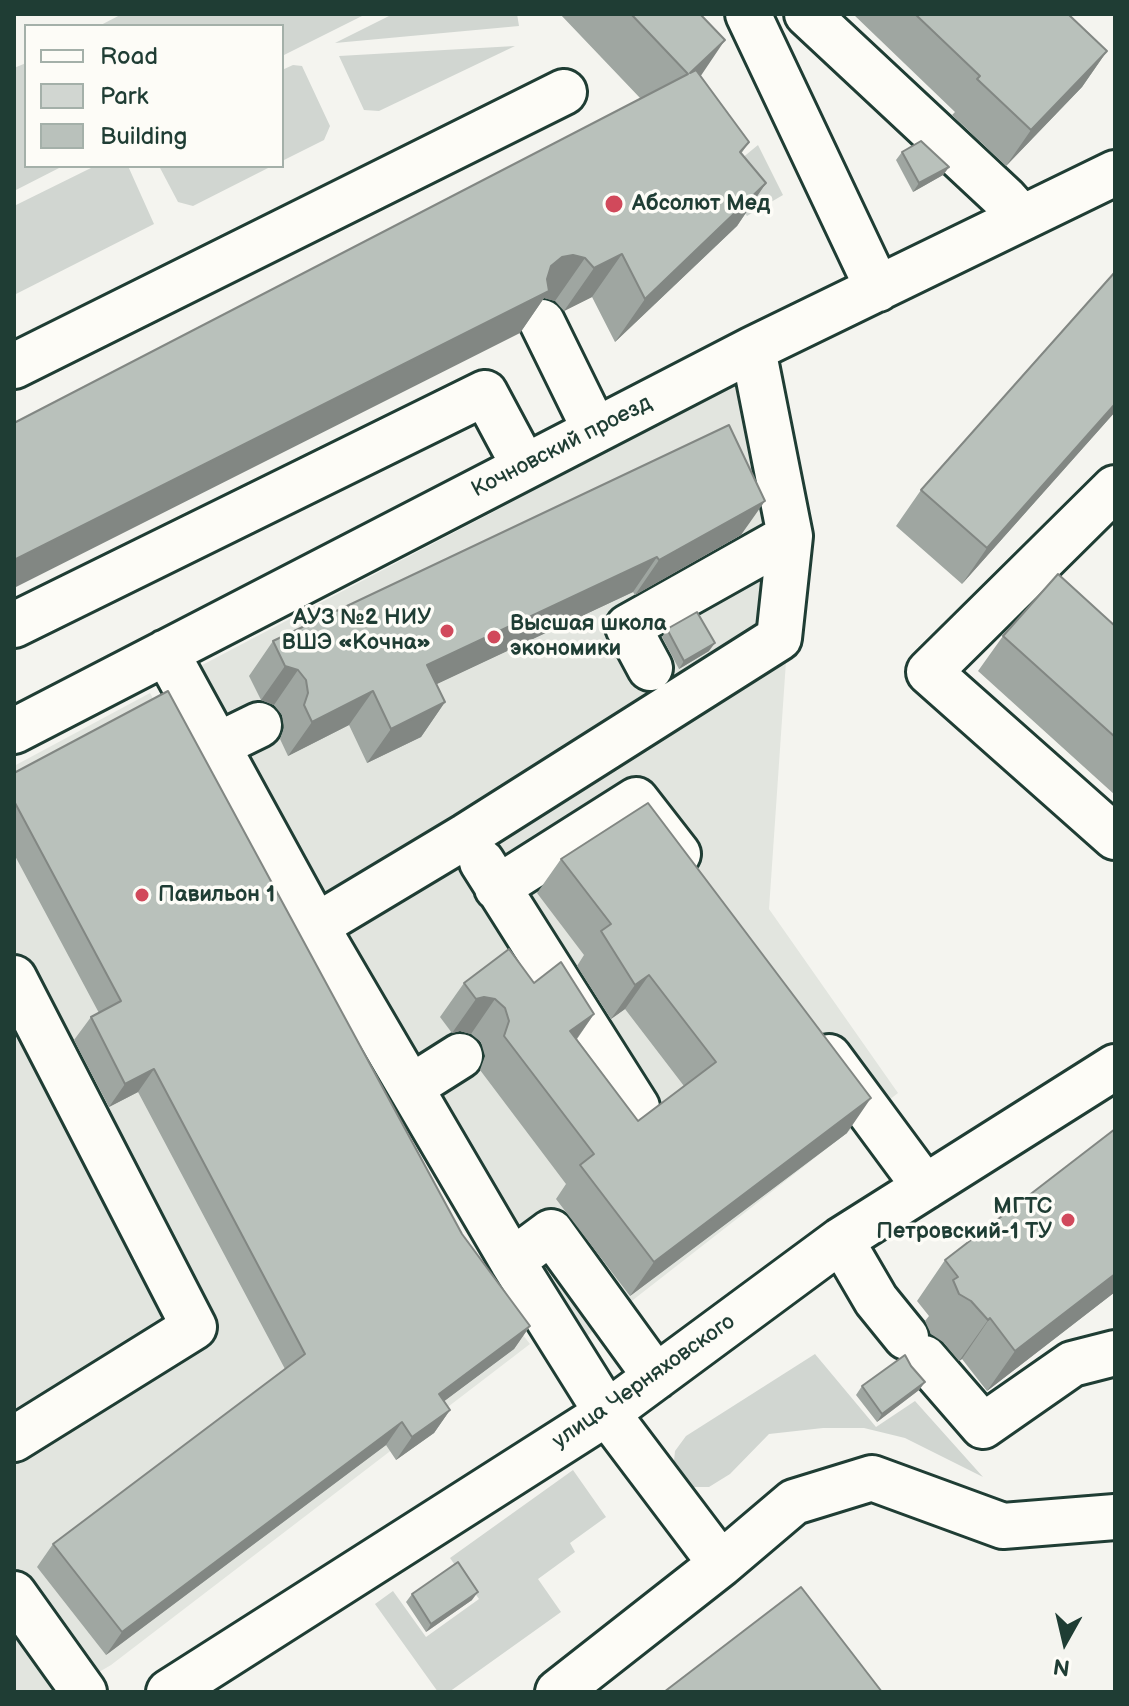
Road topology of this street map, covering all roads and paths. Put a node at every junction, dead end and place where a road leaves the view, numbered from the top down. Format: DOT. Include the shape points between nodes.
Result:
graph roads {
  1 [pos="748,14"];
  2 [pos="807,14"];
  3 [pos="564,92"];
  4 [pos="1115,173"];
  5 [pos="1021,217"];
  6 [pos="878,289"];
  7 [pos="542,322"];
  8 [pos="753,349"];
  9 [pos="14,366"];
  10 [pos="595,430"];
  11 [pos="524,466"];
  12 [pos="1115,488"];
  13 [pos="790,536"];
  14 [pos="14,625"];
  15 [pos="166,652"];
  16 [pos="650,668"];
  17 [pos="259,725"];
  18 [pos="14,731"];
  19 [pos="216,746"];
  20 [pos="466,836"];
  21 [pos="1115,837"];
  22 [pos="497,888"];
  23 [pos="704,890"];
  24 [pos="316,926"];
  25 [pos="14,978"];
  26 [pos="806,1026"];
  27 [pos="460,1056"];
  28 [pos="1115,1067"];
  29 [pos="411,1087"];
  30 [pos="637,1107"];
  31 [pos="925,1187"];
  32 [pos="841,1240"];
  33 [pos="512,1261"];
  34 [pos="1115,1353"];
  35 [pos="656,1377"];
  36 [pos="607,1413"];
  37 [pos="14,1439"];
  38 [pos="1115,1517"];
  39 [pos="721,1564"];
  40 [pos="14,1594"];
  41 [pos="84,1692"];
  42 [pos="169,1692"];
  43 [pos="558,1692"];
  1 -- 6 [label="street"];
  2 -- 5 [label="street"];
  3 -- 9 [label="street"];
  4 -- 5 [label="street, Кочновский проезд"];
  5 -- 6 [label="street, Кочновский проезд"];
  6 -- 8 [label="street, Кочновский проезд"];
  7 -- 10 [label="street"];
  8 -- 10 [label="street, Кочновский проезд"];
  8 -- 13 [label="street"];
  10 -- 11 [label="street, Кочновский проезд"];
  11 -- 14 [label="street" via="485,393"];
  11 -- 15 [label="street, Кочновский проезд"];
  12 -- 21 [label="street" via="929,672"];
  13 -- 16 [label="street" via="628,627"];
  13 -- 20 [label="street" via="779,638"];
  15 -- 18 [label="street, Кочновский проезд"];
  15 -- 19 [label="street"];
  17 -- 19 [label="street"];
  19 -- 24 [label="street"];
  20 -- 22 [label="street"];
  20 -- 24 [label="street"];
  22 -- 23 [label="street" via="636,800"];
  22 -- 30 [label="street"];
  24 -- 29 [label="street"];
  25 -- 37 [label="street" via="194,1327"];
  26 -- 31 [label="street"];
  27 -- 29 [label="street"];
  28 -- 31 [label="street, улица Черняховского"];
  29 -- 33 [label="street"];
  31 -- 32 [label="street, улица Черняховского"];
  32 -- 34 [label="street" via="876,1300 983,1426 1072,1364"];
  32 -- 35 [label="street, улица Черняховского"];
  33 -- 35 [label="street" via="551,1232"];
  33 -- 36 [label="street"];
  35 -- 36 [label="street, улица Черняховского"];
  36 -- 39 [label="street"];
  36 -- 42 [label="street, улица Черняховского"];
  38 -- 39 [label="street" via="1003,1526 872,1478 794,1502"];
  39 -- 43 [label="street"];
  40 -- 41 [label="street"];
}
